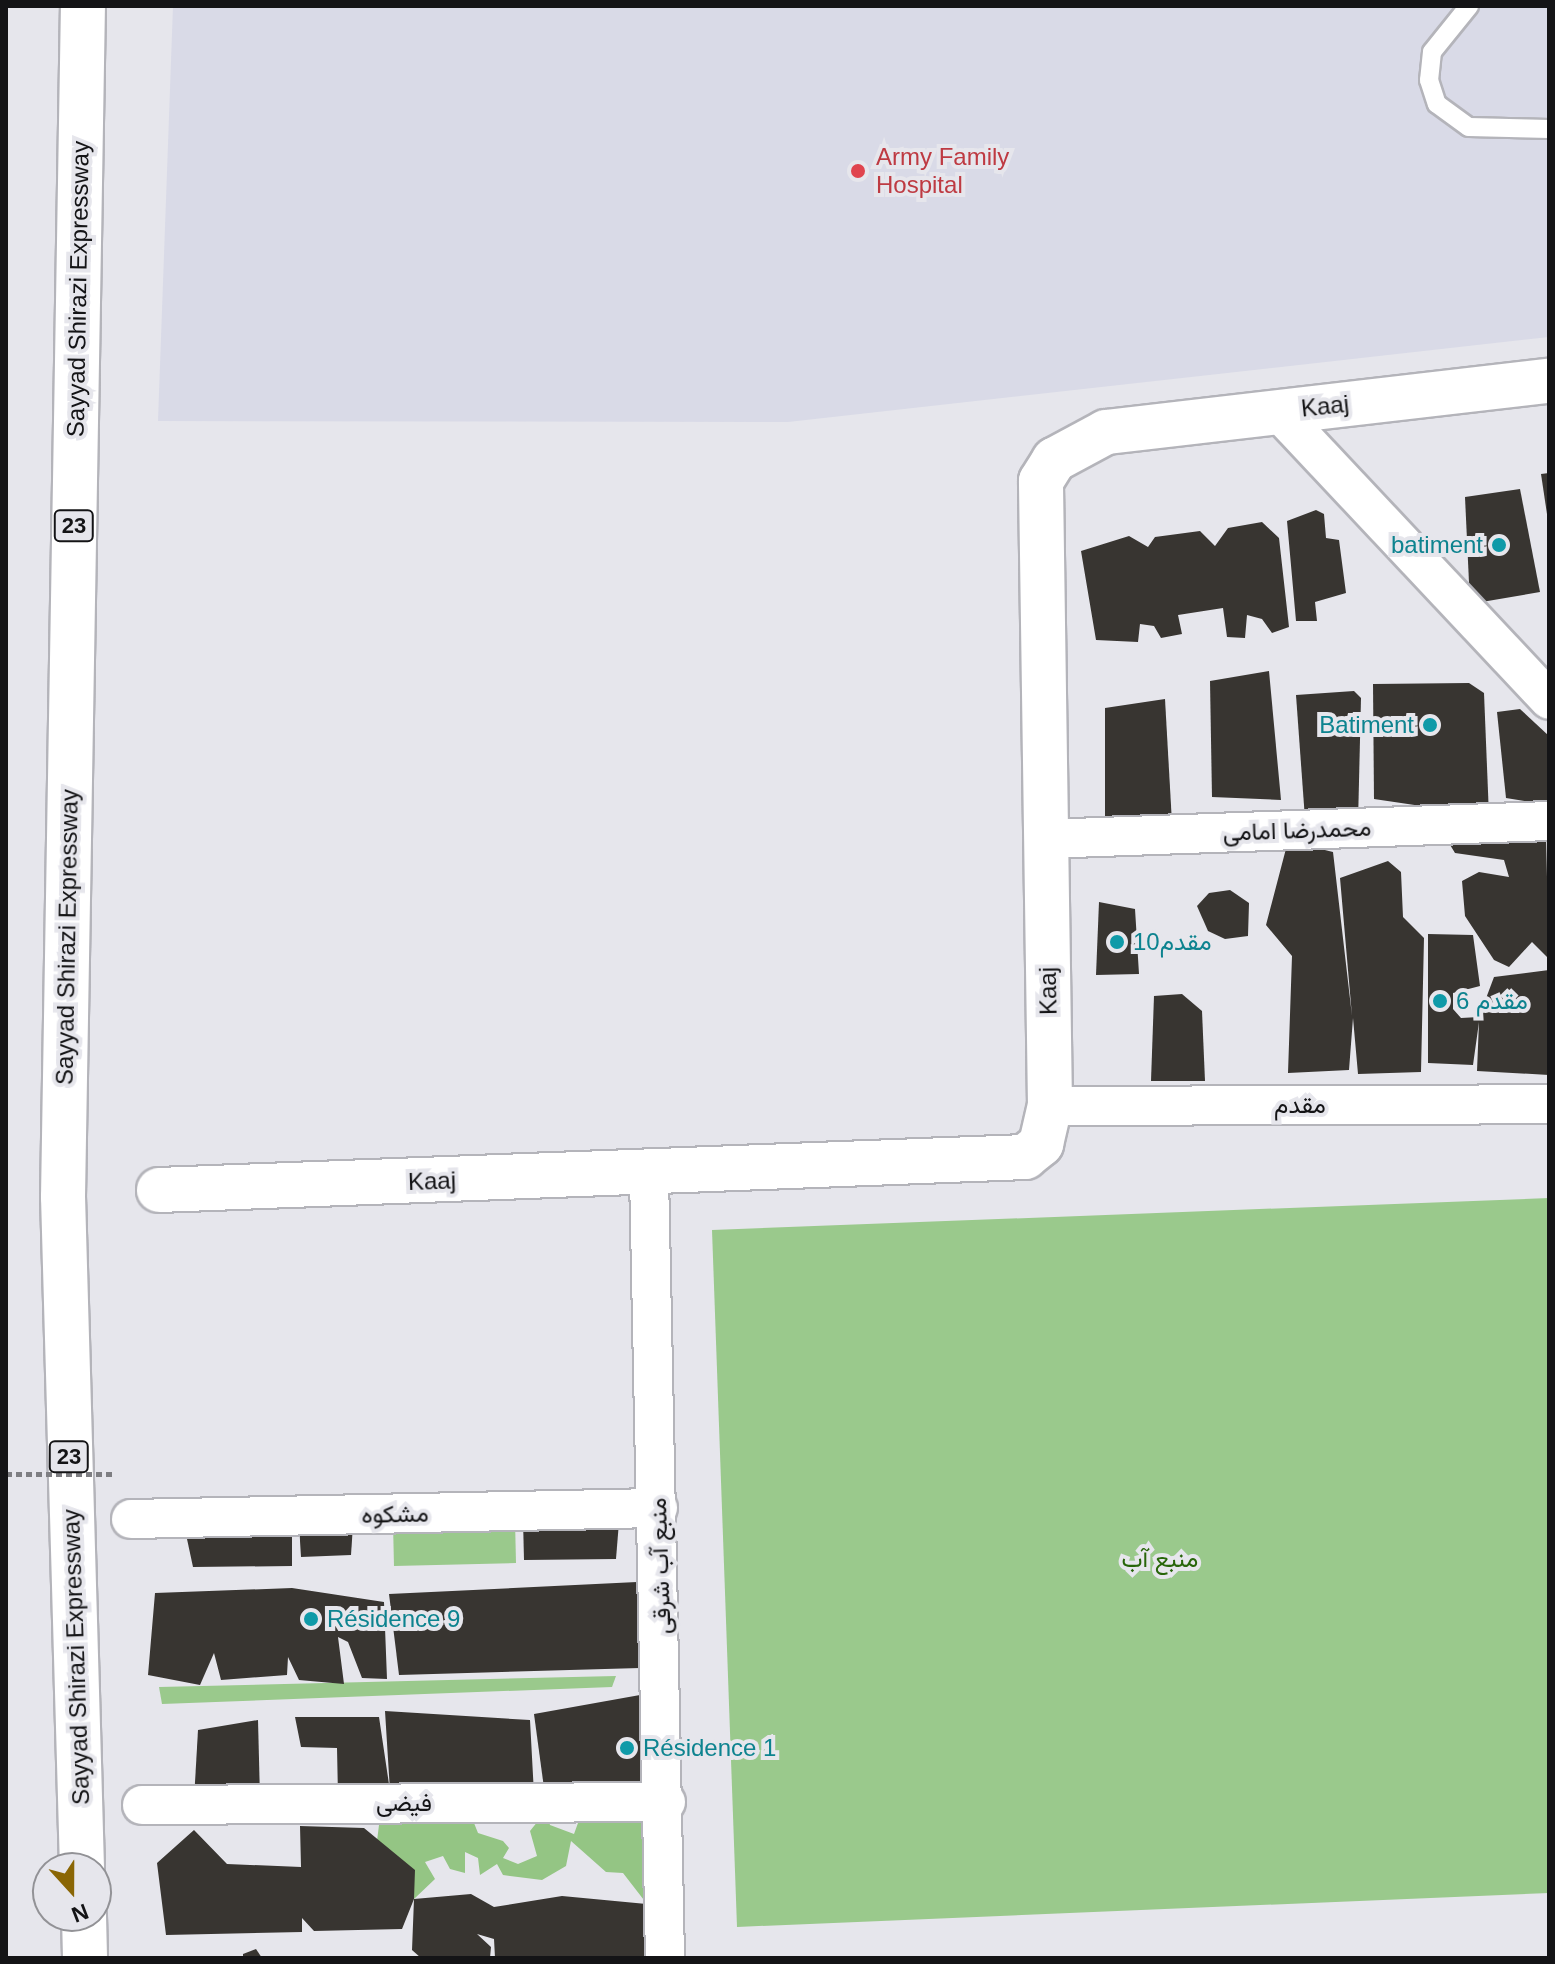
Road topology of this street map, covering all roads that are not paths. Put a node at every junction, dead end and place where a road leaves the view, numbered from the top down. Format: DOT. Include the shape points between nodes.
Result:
graph roads {
  1 [pos="83,6"];
  2 [pos="1469,6"];
  3 [pos="1549,129"];
  4 [pos="1549,381"];
  5 [pos="1278,411"];
  6 [pos="1549,700"];
  7 [pos="1549,821"];
  8 [pos="1044,839"];
  9 [pos="1549,1104"];
  10 [pos="1050,1106"];
  11 [pos="649,1175"];
  12 [pos="159,1190"];
  13 [pos="658,1508"];
  14 [pos="131,1519"];
  15 [pos="666,1802"];
  16 [pos="142,1805"];
  17 [pos="82,1852"];
  18 [pos="84,1932"];
  19 [pos="85,1958"];
  20 [pos="665,1958"];
  1 -- 17 [label="main road, Sayyad Shirazi Expressway / 23" via="63,1197"];
  2 -- 3 [label="lane" via="1432,52 1429,80 1437,104 1469,127"];
  4 -- 5 [label="main road, Kaaj"];
  5 -- 6 [label="street"];
  5 -- 8 [label="main road, Kaaj" via="1106,432 1077,442 1041,481"];
  7 -- 8 [label="street, محمدرضا امامی"];
  8 -- 10 [label="main road, Kaaj"];
  9 -- 10 [label="street, مقدم"];
  10 -- 11 [label="main road, Kaaj" via="1041,1144 1025,1157"];
  11 -- 12 [label="main road, Kaaj"];
  11 -- 13 [label="street, منبع آب شرقی"];
  13 -- 14 [label="street, مشکوه"];
  13 -- 15 [label="street, منبع آب شرقی"];
  15 -- 16 [label="street, فیضی"];
  15 -- 20 [label="street, منبع آب شرقی"];
  18 -- 19 [label="main road"];
}
